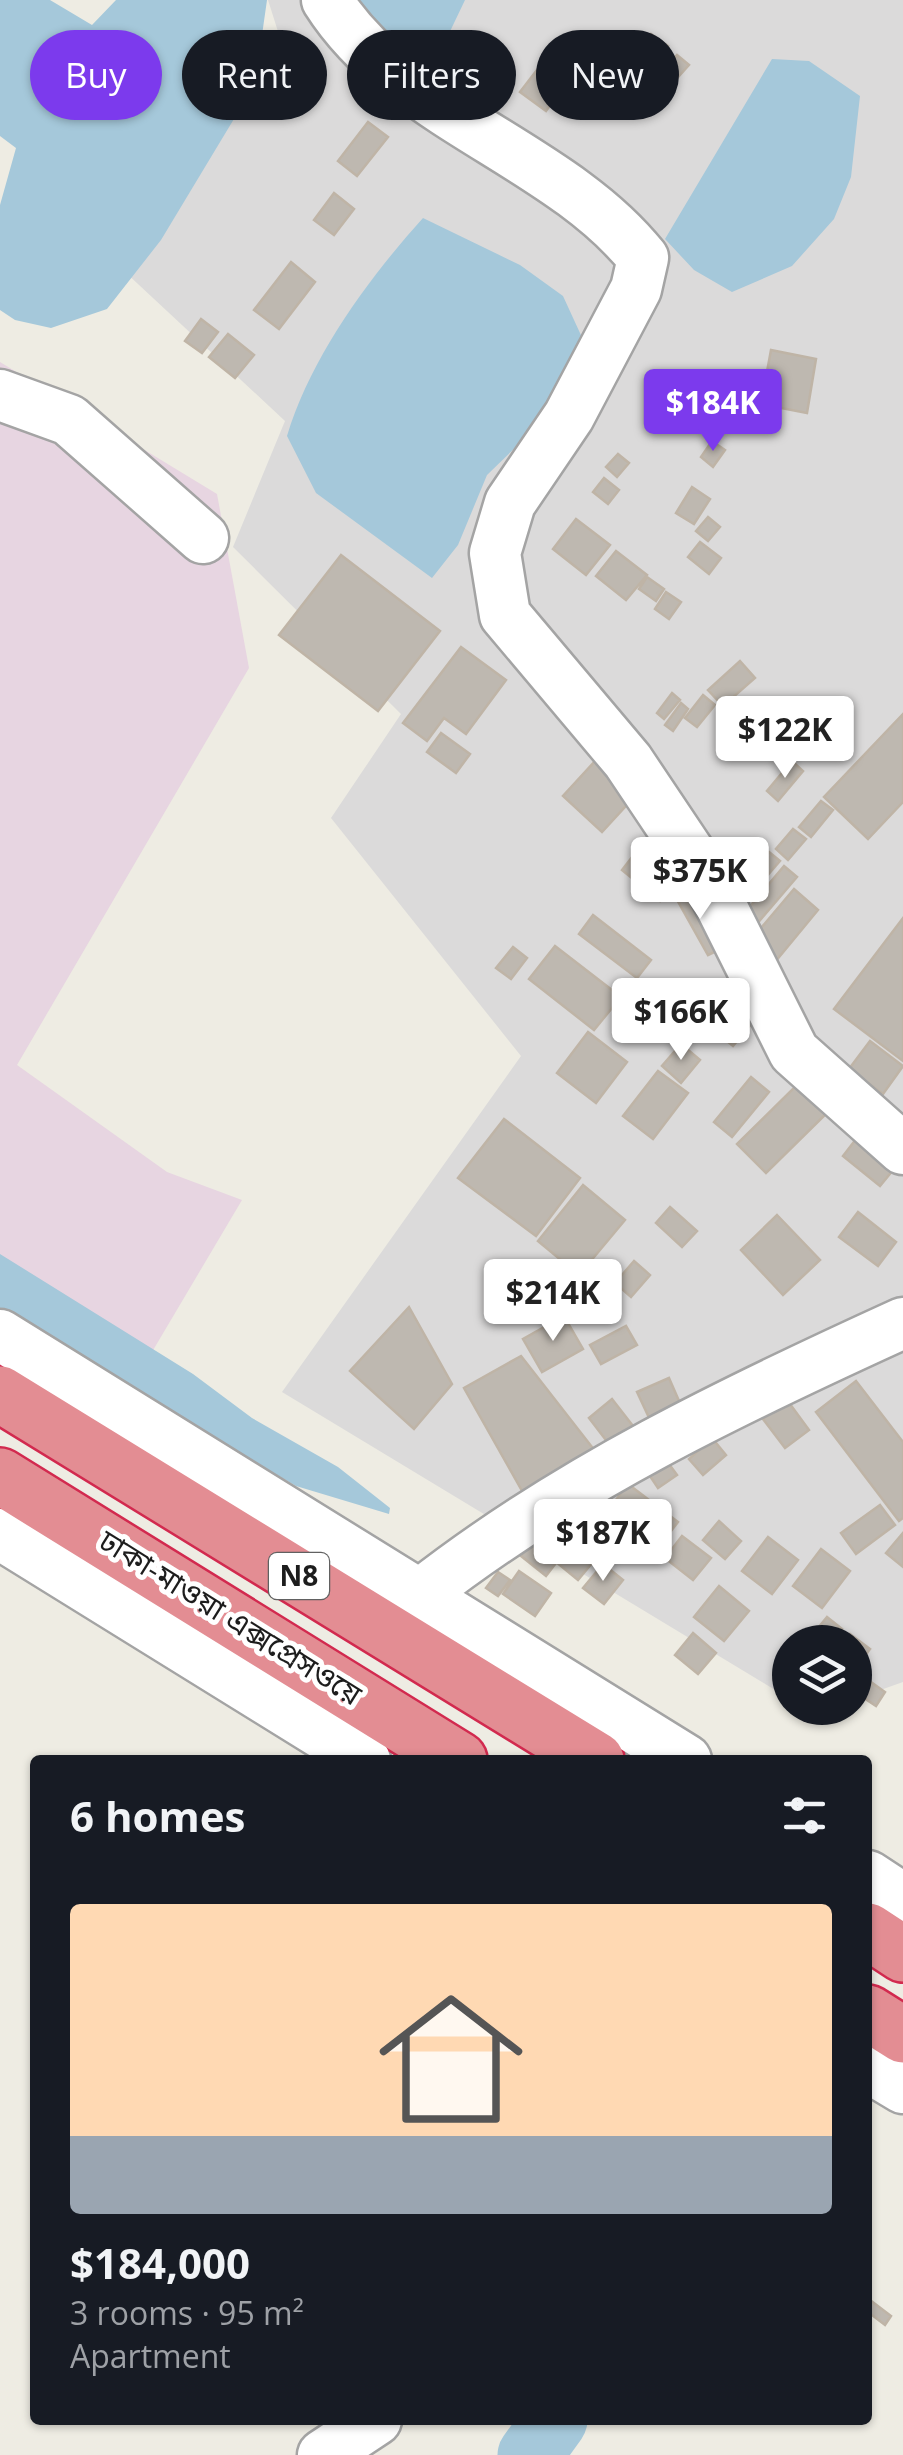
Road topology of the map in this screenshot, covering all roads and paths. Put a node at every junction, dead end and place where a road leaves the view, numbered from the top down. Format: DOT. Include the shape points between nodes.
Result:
graph roads {
  1 [pos="327,0"];
  2 [pos="0,395"];
  3 [pos="203,538"];
  4 [pos="903,1149"];
  5 [pos="903,1322"];
  6 [pos="0,1335"];
  7 [pos="0,1394"];
  8 [pos="0,1476"];
  9 [pos="0,1534"];
  10 [pos="421,1594"];
  11 [pos="357,1755"];
  12 [pos="451,1755"];
  13 [pos="588,1755"];
  14 [pos="677,1755"];
  15 [pos="872,1879"];
  16 [pos="903,1898"];
  17 [pos="872,1934"];
  18 [pos="903,1954"];
  19 [pos="872,2016"];
  20 [pos="903,2035"];
  21 [pos="872,2069"];
  22 [pos="903,2088"];
  23 [pos="368,2425"];
  24 [pos="323,2455"];
  1 -- 4 [label="street" via="348,33 409,84 604,218 643,258 636,289 568,416 510,503 495,553 505,615 628,761 709,882 794,1052"];
  2 -- 3 [label="street" via="69,420"];
  5 -- 10 [label="street" via="730,1402 484,1544"];
  6 -- 10 [label="street"];
  7 -- 13 [label="highway, N8"];
  8 -- 12 [label="highway, ঢাকা-মাওয়া এক্সপ্রেসওয়ে / N8"];
  9 -- 11 [label="street"];
  10 -- 14 [label="street"];
  15 -- 16 [label="street"];
  17 -- 18 [label="highway"];
  19 -- 20 [label="highway"];
  21 -- 22 [label="street"];
  23 -- 24 [label="street"];
}
